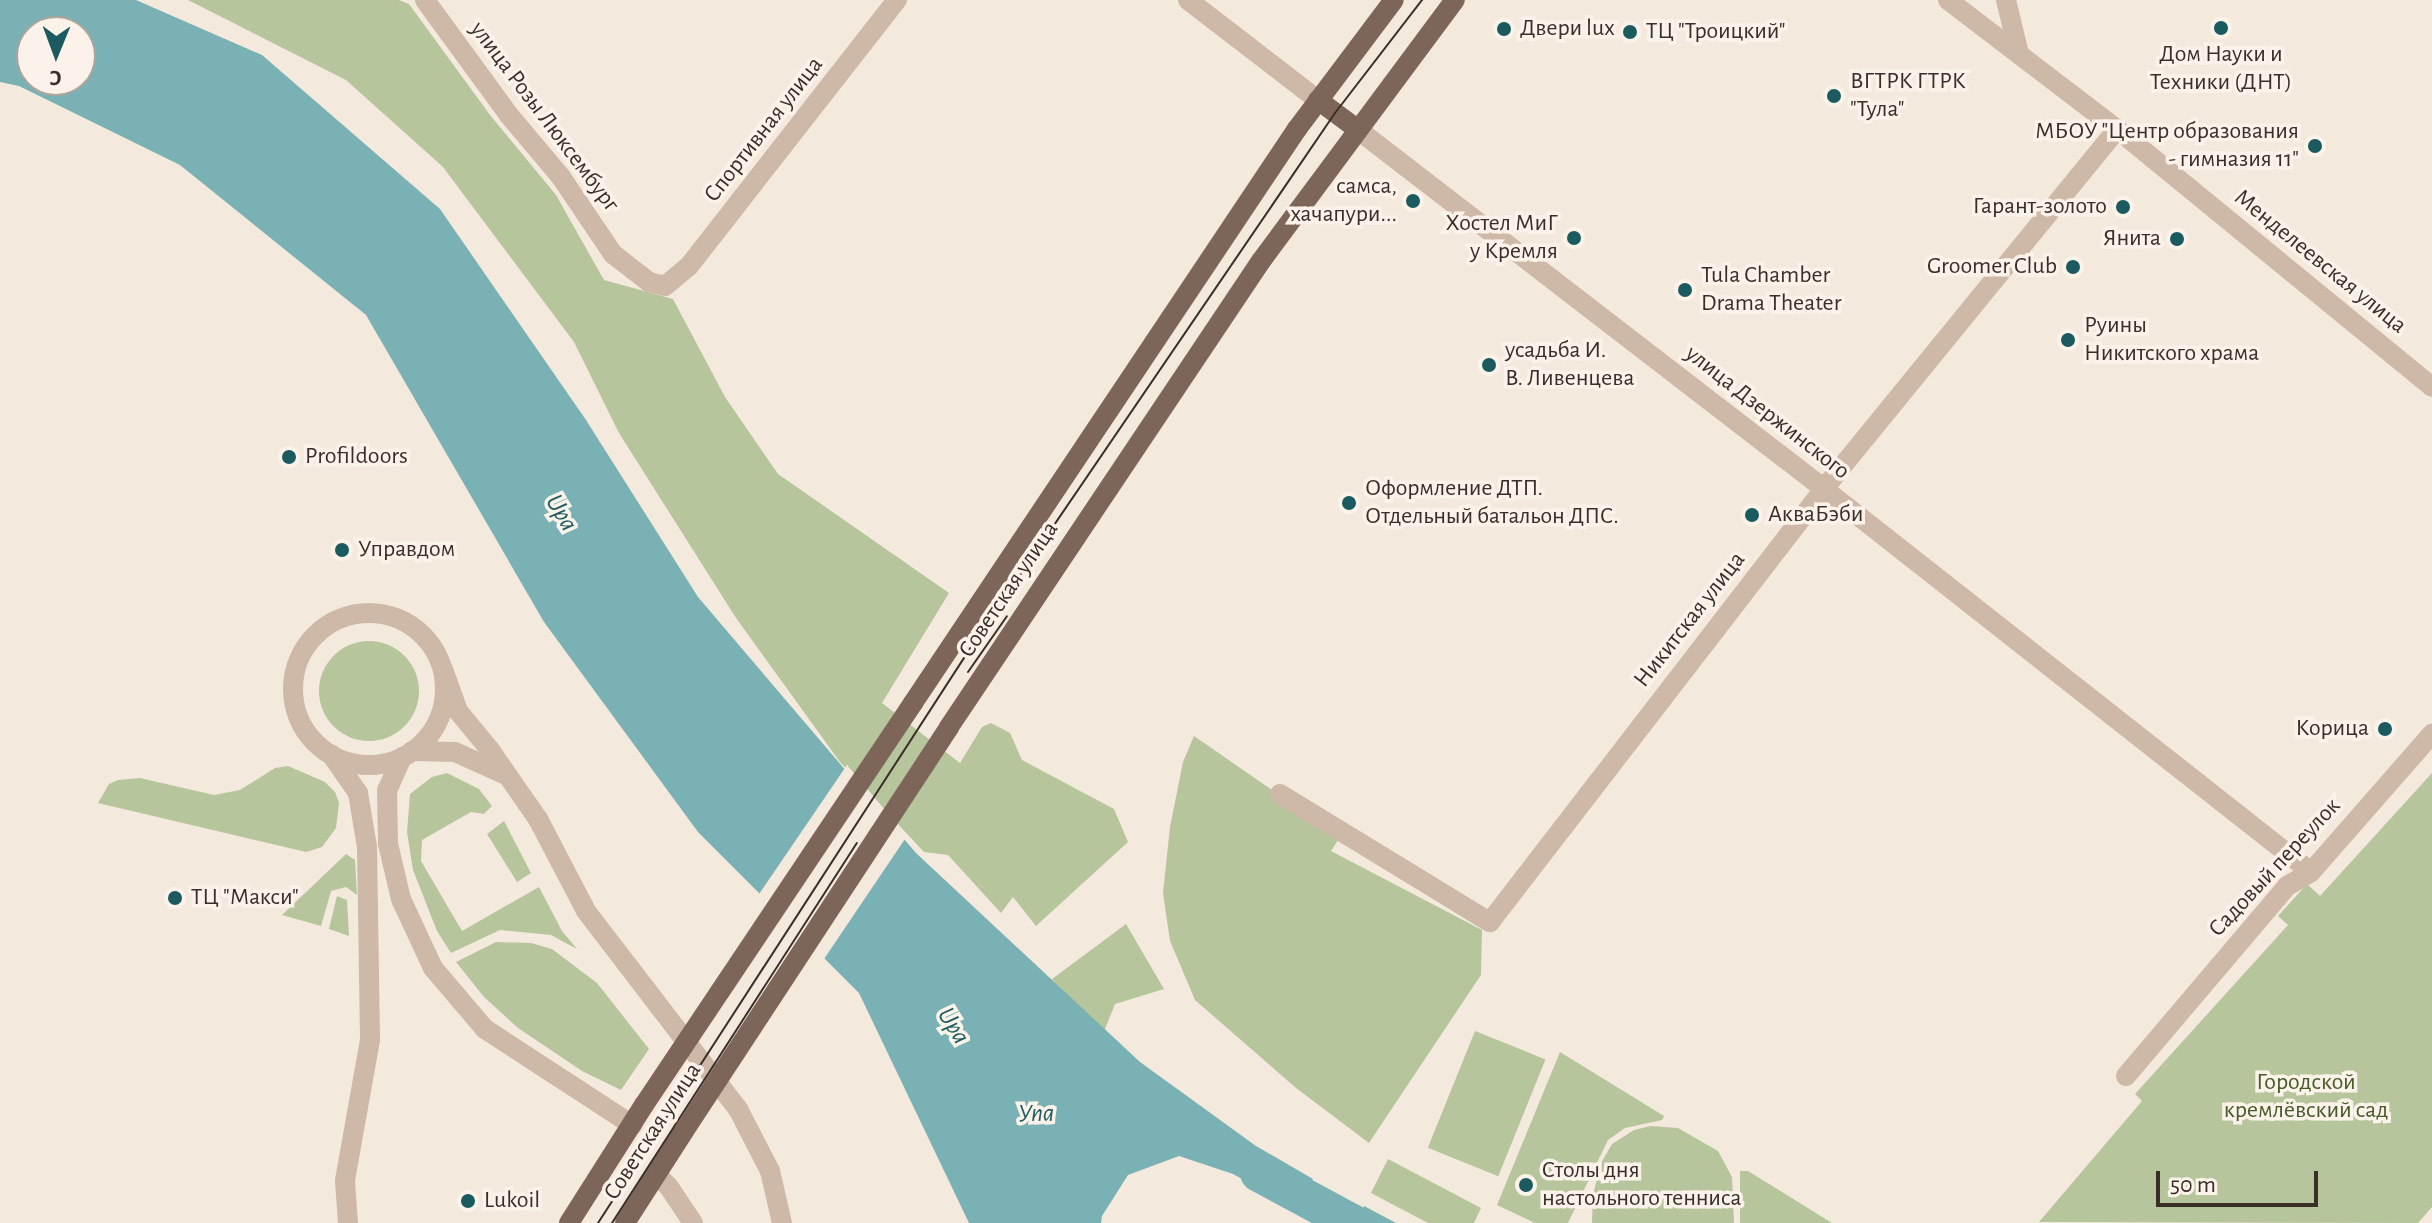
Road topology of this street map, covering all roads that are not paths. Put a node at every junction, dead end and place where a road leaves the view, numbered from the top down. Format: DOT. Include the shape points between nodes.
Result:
graph roads {
  1 [pos="425,0"];
  2 [pos="897,0"];
  3 [pos="1188,0"];
  4 [pos="1394,0"];
  5 [pos="1455,0"];
  6 [pos="1948,0"];
  7 [pos="2006,0"];
  8 [pos="2019,54"];
  9 [pos="1318,100"];
  10 [pos="1357,129"];
  11 [pos="2117,129"];
  12 [pos="665,286"];
  13 [pos="2432,387"];
  14 [pos="1824,489"];
  15 [pos="443,669"];
  16 [pos="2432,734"];
  17 [pos="331,754"];
  18 [pos="407,754"];
  19 [pos="513,782"];
  20 [pos="1280,794"];
  21 [pos="2311,872"];
  22 [pos="2126,1076"];
  23 [pos="632,1125"];
  24 [pos="656,1174"];
  25 [pos="348,1223"];
  26 [pos="569,1223"];
  27 [pos="625,1223"];
  28 [pos="693,1223"];
  29 [pos="782,1223"];
  1 -- 12 [label="street, улица Розы Люксембург" via="561,177 613,254 649,282"];
  2 -- 12 [label="street, Спортивная улица" via="689,266"];
  3 -- 9 [label="street, улица Дзержинского"];
  4 -- 9 [label="main road, Советская улица"];
  5 -- 10 [label="main road, Советская улица"];
  6 -- 8 [label="street, Менделеевская улица"];
  7 -- 8 [label="street"];
  8 -- 11 [label="street, Менделеевская улица"];
  9 -- 10 [label="main road, улица Дзержинского"];
  9 -- 23 [label="main road, Советская улица, bridge"];
  10 -- 14 [label="street, улица Дзержинского"];
  10 -- 24 [label="main road, Советская улица, bridge" via="1261,261"];
  11 -- 13 [label="street, Менделеевская улица"];
  11 -- 14 [label="street, Никитская улица"];
  14 -- 20 [label="street, Никитская улица" via="1490,922"];
  14 -- 21 [label="street, улица Дзержинского"];
  15 -- 17 [label="street" via="432,646 394,616 344,616 322,628 305,647 292,692 307,734"];
  15 -- 18 [label="street" via="441,715 429,735"];
  15 -- 19 [label="street" via="458,711"];
  16 -- 21 [label="street, Садовый переулок"];
  17 -- 18 [label="street" via="366,765"];
  17 -- 25 [label="street" via="358,793 367,847 370,1040 345,1181"];
  18 -- 19 [label="street" via="455,752 495,768"];
  18 -- 23 [label="street" via="387,790 388,844 401,899 433,968 485,1029"];
  19 -- 29 [label="street" via="586,911 738,1109 770,1171"];
  21 -- 22 [label="street, Садовый переулок" via="2287,886"];
  23 -- 26 [label="main road, Советская улица"];
  24 -- 27 [label="main road, Советская улица"];
  24 -- 28 [label="street"];
}
